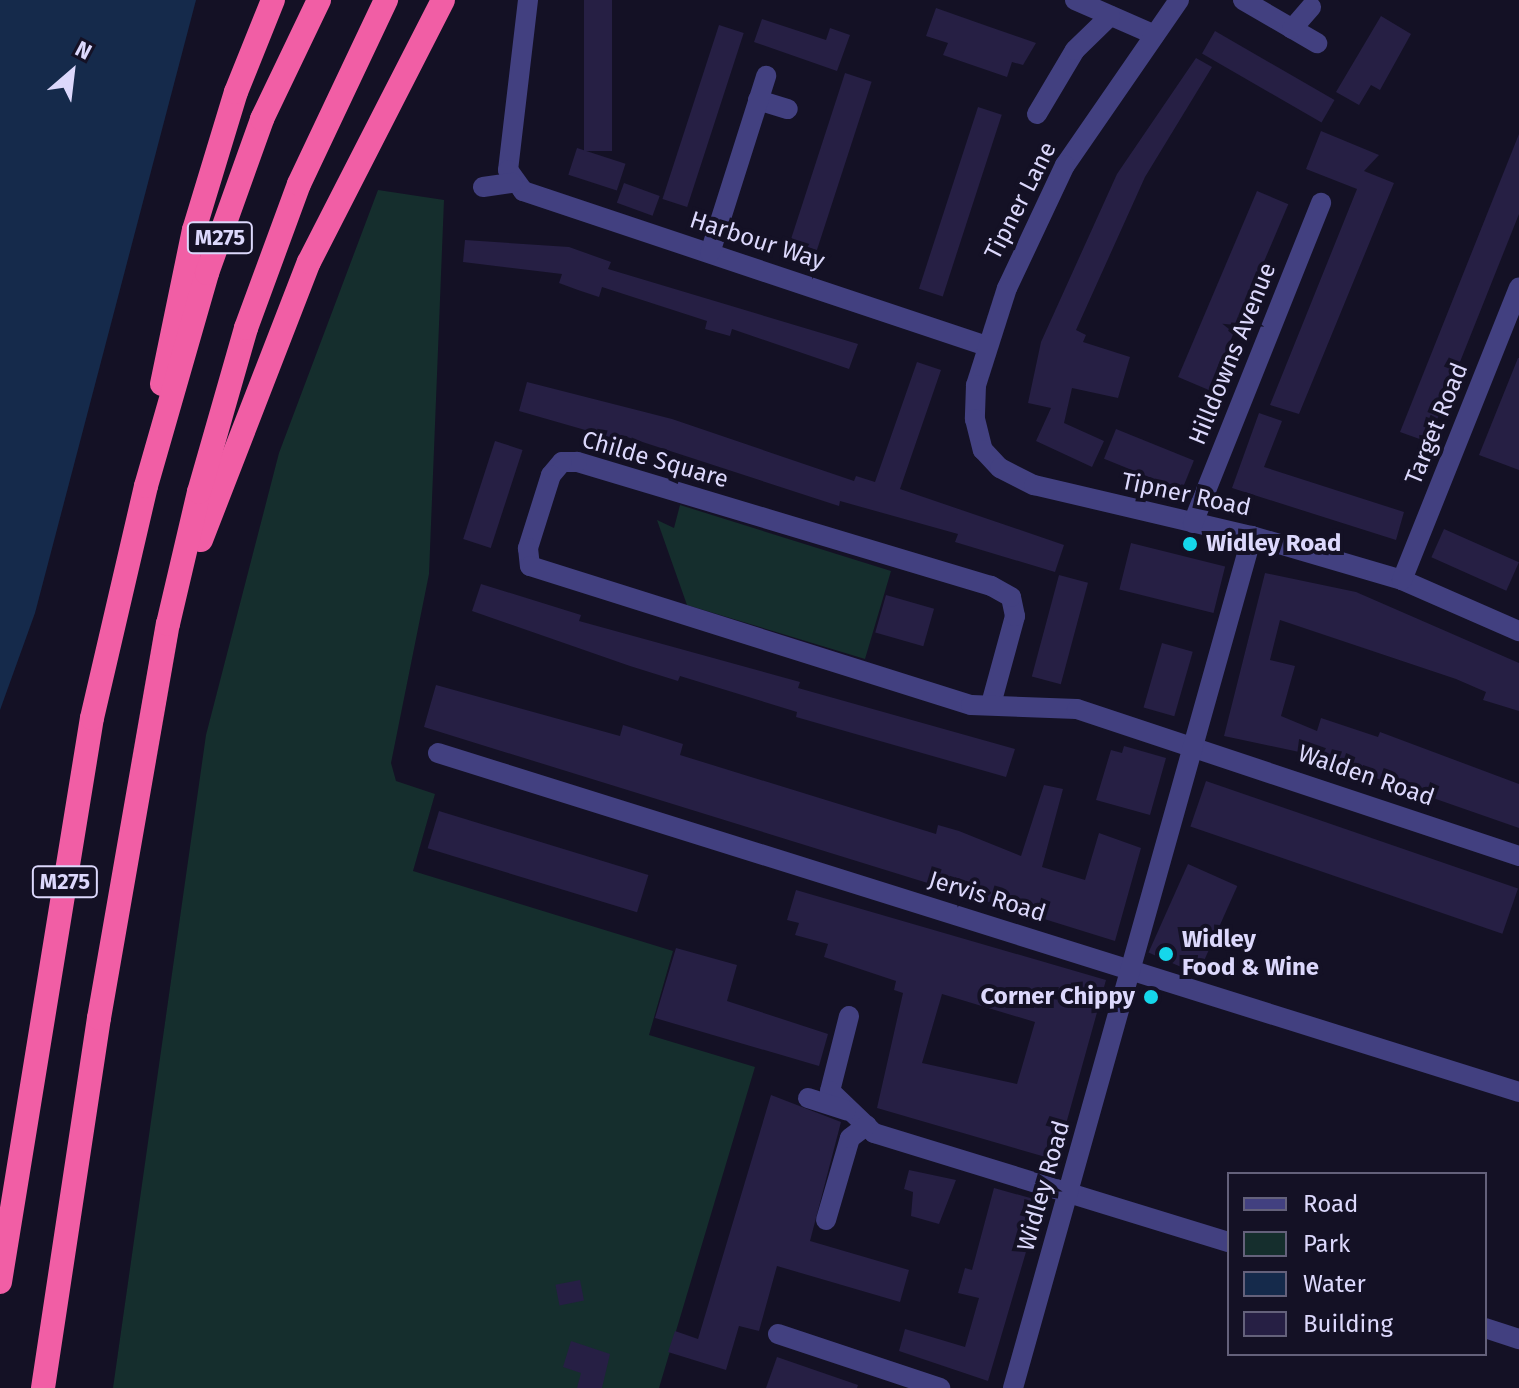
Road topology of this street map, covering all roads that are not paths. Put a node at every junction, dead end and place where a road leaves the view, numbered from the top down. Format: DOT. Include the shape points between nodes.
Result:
graph roads {
  1 [pos="273,0"];
  2 [pos="319,0"];
  3 [pos="386,0"];
  4 [pos="443,0"];
  5 [pos="528,0"];
  6 [pos="1075,0"];
  7 [pos="1179,0"];
  8 [pos="1243,0"];
  9 [pos="1311,7"];
  10 [pos="1110,16"];
  11 [pos="1292,29"];
  12 [pos="1155,35"];
  13 [pos="1317,43"];
  14 [pos="766,76"];
  15 [pos="758,100"];
  16 [pos="788,109"];
  17 [pos="1037,114"];
  18 [pos="513,183"];
  19 [pos="483,187"];
  20 [pos="1321,203"];
  21 [pos="710,253"];
  22 [pos="1519,287"];
  23 [pos="986,346"];
  24 [pos="983,450"];
  25 [pos="146,486"];
  26 [pos="1193,523"];
  27 [pos="1252,536"];
  28 [pos="1402,580"];
  29 [pos="168,624"];
  30 [pos="1519,631"];
  31 [pos="991,704"];
  32 [pos="1195,745"];
  33 [pos="438,753"];
  34 [pos="1519,856"];
  35 [pos="1134,970"];
  36 [pos="849,1016"];
  37 [pos="1519,1092"];
  38 [pos="808,1098"];
  39 [pos="847,1110"];
  40 [pos="867,1125"];
  41 [pos="1071,1189"];
  42 [pos="826,1220"];
  43 [pos="1227,1241"];
  44 [pos="0,1282"];
  45 [pos="1487,1329"];
  46 [pos="778,1334"];
  47 [pos="1519,1339"];
  48 [pos="43,1388"];
  49 [pos="940,1388"];
  50 [pos="1013,1388"];
  1 -- 25 [label="highway, M275" via="236,92 194,230"];
  2 -- 25 [label="highway, M275" via="262,119 207,273"];
  3 -- 29 [label="highway, M275" via="299,184 246,328"];
  4 -- 29 [label="highway, M275" via="309,262"];
  5 -- 18 [label="street" via="508,170"];
  6 -- 10 [label="street"];
  7 -- 12 [label="street, Tipner Lane"];
  8 -- 11 [label="street"];
  9 -- 11 [label="street"];
  10 -- 12 [label="street"];
  10 -- 17 [label="street" via="1075,50"];
  11 -- 13 [label="street"];
  12 -- 23 [label="street, Tipner Lane" via="1065,165"];
  14 -- 15 [label="street"];
  15 -- 16 [label="street"];
  15 -- 21 [label="street"];
  18 -- 19 [label="street, Harbour Way"];
  18 -- 21 [label="street, Harbour Way"];
  20 -- 26 [label="street, Hilldowns Avenue"];
  21 -- 23 [label="street, Harbour Way"];
  22 -- 28 [label="street, Target Road"];
  23 -- 24 [label="street, Tipner Lane" via="975,419"];
  24 -- 26 [label="street, Tipner Road" via="1000,468 1034,485"];
  25 -- 44 [label="highway, M275" via="92,718"];
  26 -- 27 [label="street, Tipner Road"];
  27 -- 28 [label="street, Tipner Road"];
  27 -- 32 [label="street, Widley Road"];
  28 -- 30 [label="street, Tipner Road"];
  29 -- 48 [label="highway, M275"];
  31 -- 31 [label="street, Childe Square" via="1015,616 1011,597 991,586 577,462 562,462 551,475 528,548 530,566 971,705"];
  31 -- 32 [label="street, Childe Square" via="1077,709"];
  32 -- 34 [label="street, Walden Road"];
  32 -- 35 [label="street, Widley Road"];
  33 -- 35 [label="street, Jervis Road"];
  35 -- 37 [label="street, Jervis Road"];
  35 -- 41 [label="street, Widley Road"];
  36 -- 39 [label="street" via="830,1082 835,1101"];
  38 -- 39 [label="street"];
  39 -- 40 [label="street"];
  40 -- 41 [label="street" via="874,1133"];
  40 -- 42 [label="street" via="850,1138"];
  41 -- 43 [label="street"];
  41 -- 50 [label="street, Widley Road"];
  45 -- 47 [label="street"];
  46 -- 49 [label="street"];
}
